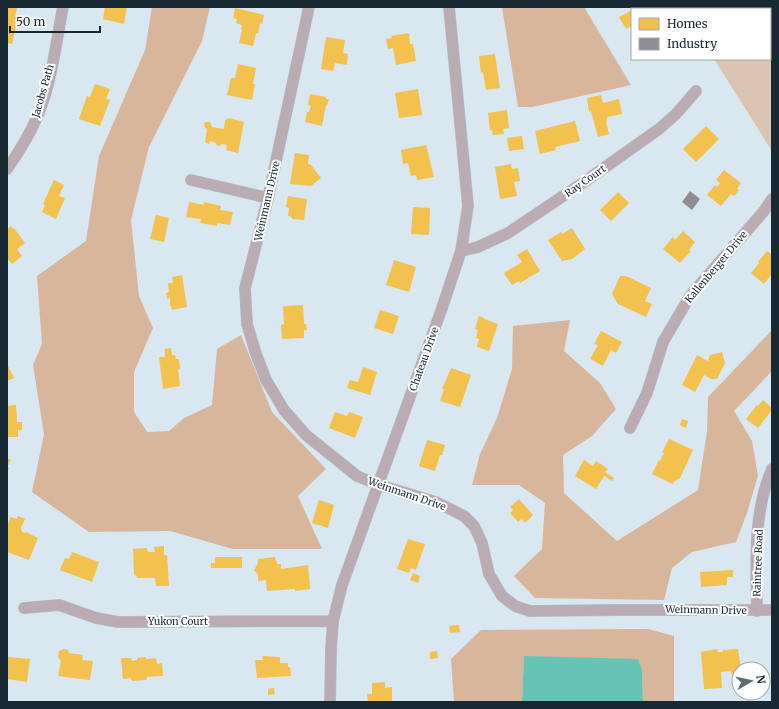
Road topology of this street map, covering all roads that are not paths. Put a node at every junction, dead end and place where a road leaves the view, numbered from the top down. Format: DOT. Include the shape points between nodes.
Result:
graph roads {
  1 [pos="63,7"];
  2 [pos="309,7"];
  3 [pos="449,7"];
  4 [pos="696,91"];
  5 [pos="7,169"];
  6 [pos="191,180"];
  7 [pos="268,198"];
  8 [pos="772,199"];
  9 [pos="461,251"];
  10 [pos="630,428"];
  11 [pos="772,469"];
  12 [pos="379,485"];
  13 [pos="24,608"];
  14 [pos="772,610"];
  15 [pos="757,611"];
  16 [pos="333,621"];
  17 [pos="330,702"];
  1 -- 5 [label="street, Jacobs Path" via="49,79 38,115 23,146"];
  2 -- 7 [label="street, Weinmann Drive"];
  3 -- 9 [label="street, Chateau Drive" via="468,206"];
  4 -- 9 [label="street, Ray Court" via="659,129 587,180 508,233 478,247"];
  6 -- 7 [label="street"];
  7 -- 12 [label="street, Weinmann Drive" via="245,288 248,324 266,380 284,410 306,435 357,476"];
  8 -- 10 [label="street, Kallenberger Drive" via="690,296 663,342 647,393"];
  9 -- 12 [label="street, Chateau Drive"];
  11 -- 15 [label="street, Raintree Road" via="763,500 757,545"];
  12 -- 15 [label="street, Weinmann Drive" via="436,502 464,516 474,526 482,543 489,574 502,596 515,606 530,611"];
  12 -- 16 [label="street, Chateau Drive" via="342,585"];
  13 -- 16 [label="street, Yukon Court" via="59,606 118,622"];
  14 -- 15 [label="street, Weinmann Drive"];
  16 -- 17 [label="street, Chateau Drive"];
}
